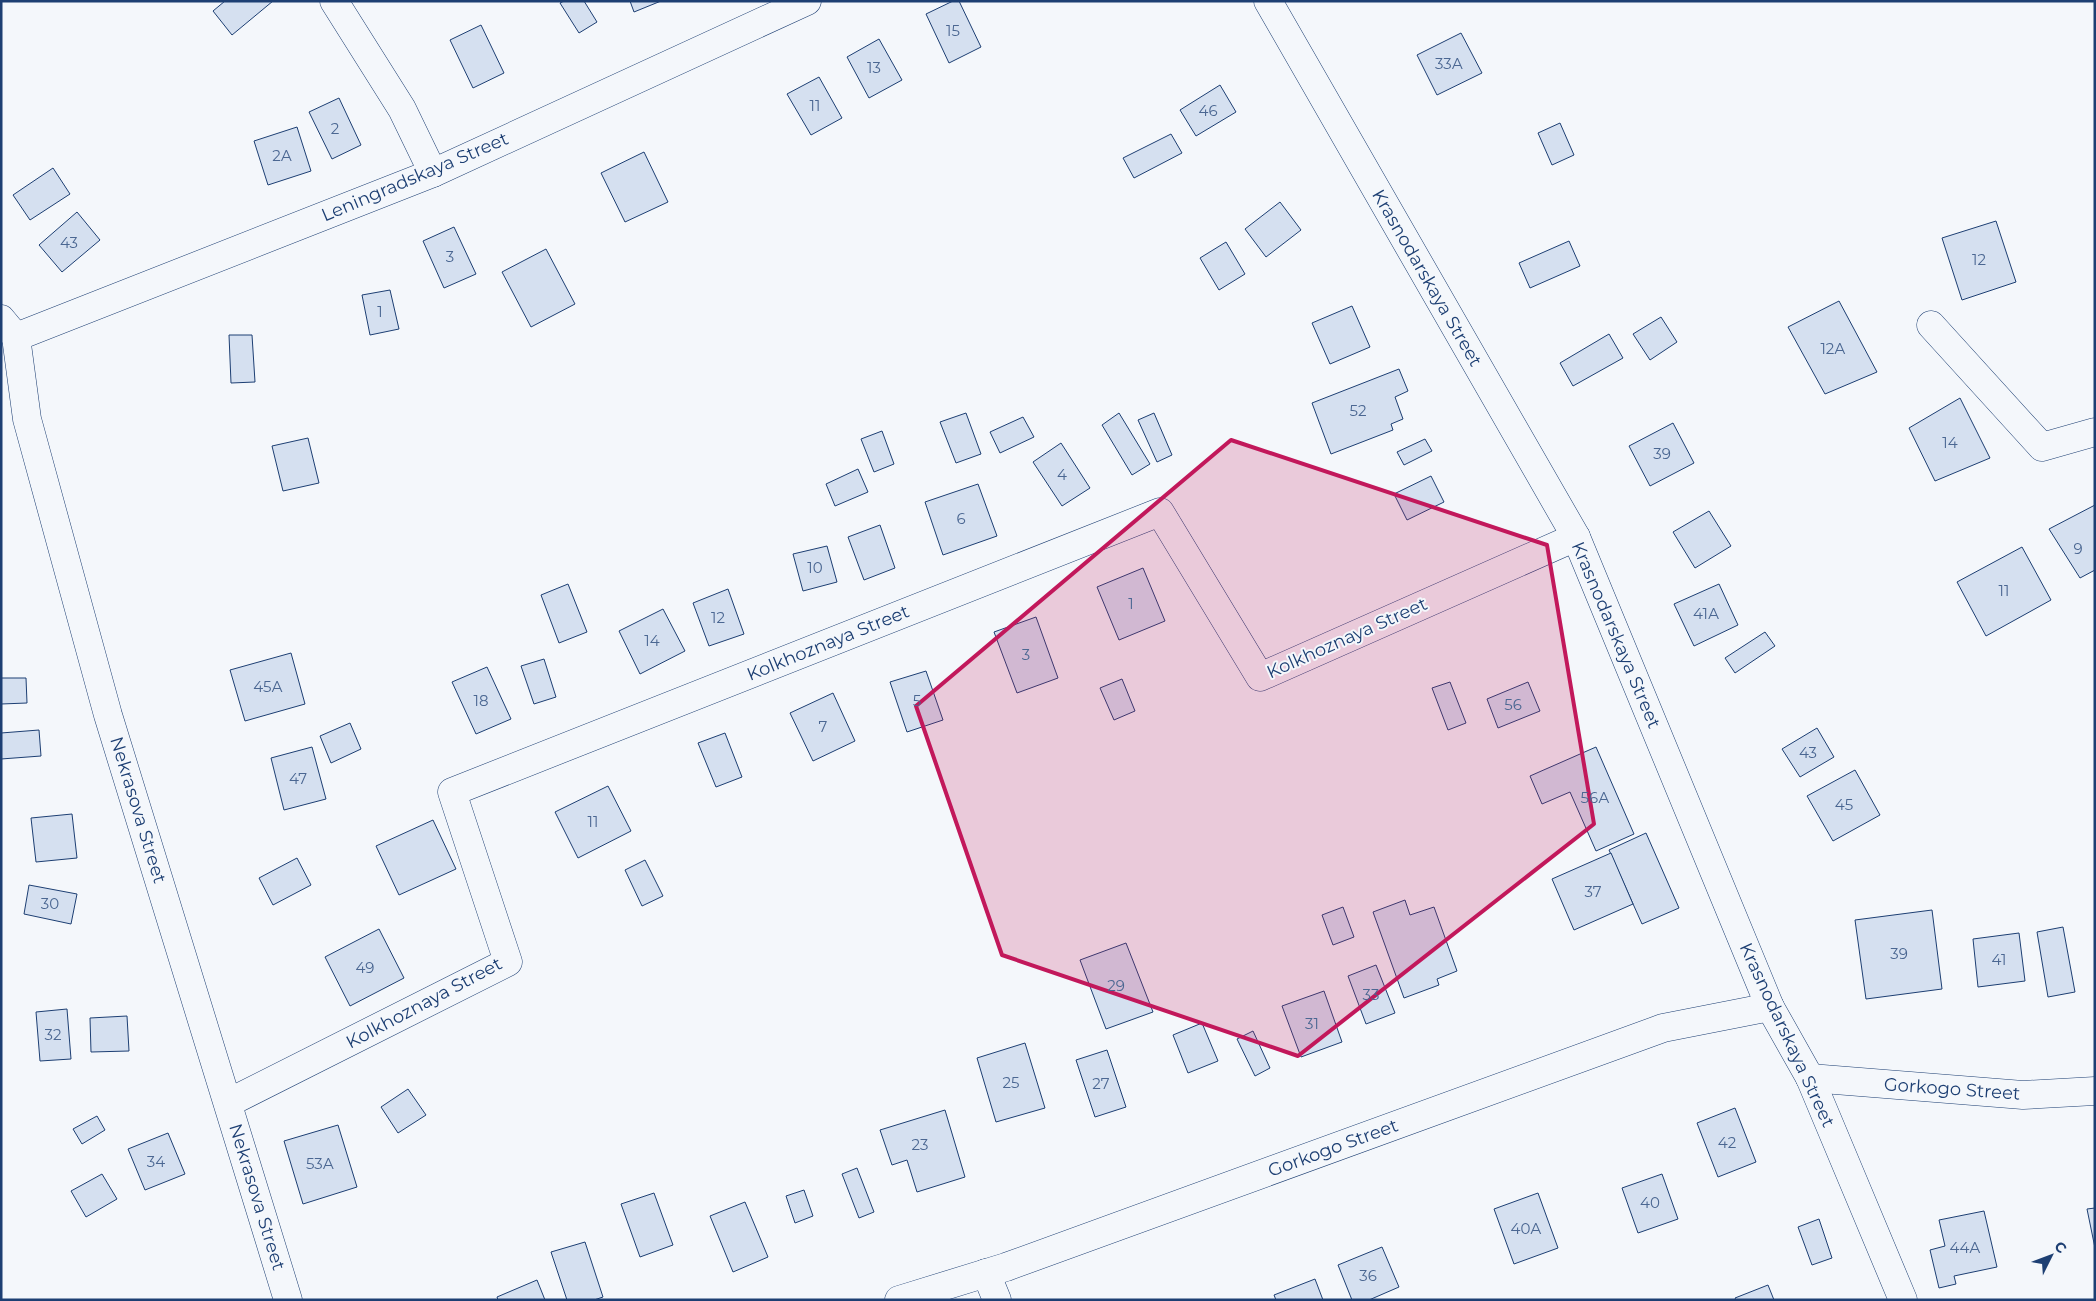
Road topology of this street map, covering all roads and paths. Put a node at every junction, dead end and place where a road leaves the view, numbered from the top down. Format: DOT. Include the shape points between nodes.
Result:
graph roads {
  1 [pos="334,1"];
  2 [pos="807,1"];
  3 [pos="1268,1"];
  4 [pos="433,173"];
  5 [pos="1932,325"];
  6 [pos="9,328"];
  7 [pos="2095,432"];
  8 [pos="1576,537"];
  9 [pos="1770,1008"];
  10 [pos="1810,1078"];
  11 [pos="2095,1091"];
  12 [pos="228,1103"];
  13 [pos="986,1273"];
  14 [pos="288,1300"];
  15 [pos="899,1300"];
  16 [pos="997,1300"];
  17 [pos="1903,1300"];
  1 -- 4 [label="street" via="402,109"];
  2 -- 4 [label="street, Leningradskaya Street"];
  3 -- 8 [label="street, Krasnodarskaya Street"];
  4 -- 6 [label="street, Leningradskaya Street"];
  5 -- 7 [label="street" via="2042,448"];
  6 -- 12 [label="street, Nekrasova Street" via="27,419 108,715"];
  8 -- 9 [label="street, Krasnodarskaya Street"];
  8 -- 12 [label="street, Kolkhoznaya Street" via="1260,677 1160,512 452,792 508,962"];
  9 -- 10 [label="street, Krasnodarskaya Street"];
  9 -- 13 [label="street, Gorkogo Street" via="1663,1028"];
  10 -- 11 [label="street, Gorkogo Street" via="2023,1095"];
  10 -- 17 [label="street, Krasnodarskaya Street"];
  12 -- 14 [label="street, Nekrasova Street"];
  13 -- 15 [label="street, Gorkogo Street"];
  13 -- 16 [label="street"];
}
